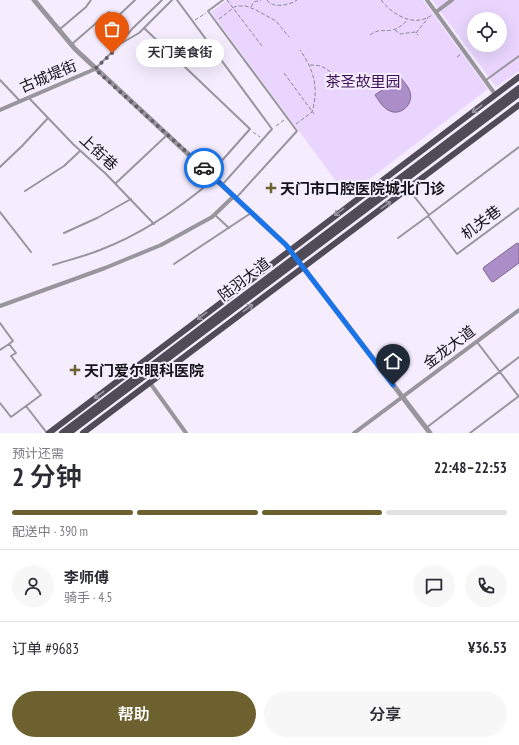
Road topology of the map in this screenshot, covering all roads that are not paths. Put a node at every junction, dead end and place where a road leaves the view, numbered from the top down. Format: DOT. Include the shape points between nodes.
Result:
graph roads {
  1 [pos="34,0"];
  2 [pos="91,0"];
  3 [pos="135,0"];
  4 [pos="162,0"];
  5 [pos="172,0"];
  6 [pos="177,0"];
  7 [pos="223,0"];
  8 [pos="426,0"];
  9 [pos="452,0"];
  10 [pos="436,12"];
  11 [pos="116,18"];
  12 [pos="144,28"];
  13 [pos="58,30"];
  14 [pos="128,33"];
  15 [pos="120,44"];
  16 [pos="71,45"];
  17 [pos="519,56"];
  18 [pos="95,69"];
  19 [pos="519,77"];
  20 [pos="0,80"];
  21 [pos="486,81"];
  22 [pos="519,88"];
  23 [pos="495,94"];
  24 [pos="519,94"];
  25 [pos="28,97"];
  26 [pos="20,101"];
  27 [pos="519,105"];
  28 [pos="0,110"];
  29 [pos="497,111"];
  30 [pos="48,118"];
  31 [pos="481,134"];
  32 [pos="167,135"];
  33 [pos="449,141"];
  34 [pos="431,143"];
  35 [pos="519,147"];
  36 [pos="80,151"];
  37 [pos="0,167"];
  38 [pos="210,174"];
  39 [pos="215,178"];
  40 [pos="116,183"];
  41 [pos="222,185"];
  42 [pos="409,189"];
  43 [pos="25,191"];
  44 [pos="235,197"];
  45 [pos="131,199"];
  46 [pos="519,208"];
  47 [pos="0,212"];
  48 [pos="252,212"];
  49 [pos="215,215"];
  50 [pos="428,216"];
  51 [pos="154,224"];
  52 [pos="229,228"];
  53 [pos="64,233"];
  54 [pos="307,237"];
  55 [pos="398,238"];
  56 [pos="290,250"];
  57 [pos="326,250"];
  58 [pos="31,252"];
  59 [pos="297,258"];
  60 [pos="174,264"];
  61 [pos="53,265"];
  62 [pos="304,267"];
  63 [pos="0,306"];
  64 [pos="519,310"];
  65 [pos="0,323"];
  66 [pos="477,341"];
  67 [pos="9,344"];
  68 [pos="0,350"];
  69 [pos="519,357"];
  70 [pos="500,372"];
  71 [pos="150,383"];
  72 [pos="519,396"];
  73 [pos="402,397"];
  74 [pos="0,403"];
  75 [pos="26,406"];
  76 [pos="426,428"];
  77 [pos="48,433"];
  78 [pos="62,433"];
  79 [pos="69,433"];
  80 [pos="83,433"];
  81 [pos="186,433"];
  82 [pos="354,433"];
  83 [pos="430,433"];
  84 [pos="470,433"];
  1 -- 13 [label="street"];
  2 -- 13 [label="lane"];
  3 -- 11 [label="lane"];
  4 -- 14 [label="lane, 古城堤街"];
  5 -- 12 [label="lane, 古城堤街"];
  6 -- 41 [label="lane" via="272,129"];
  7 -- 44 [label="lane" via="208,11 297,131"];
  8 -- 10 [label="street"];
  9 -- 10 [label="street"];
  10 -- 21 [label="street"];
  11 -- 14 [label="lane"];
  11 -- 16 [label="lane" via="110,12"];
  12 -- 15 [label="lane, 古城堤街"];
  12 -- 38 [label="lane" via="250,129"];
  13 -- 16 [label="street"];
  14 -- 15 [label="lane, 古城堤街"];
  15 -- 18 [label="lane, 古城堤街"];
  16 -- 18 [label="street"];
  17 -- 21 [label="lane"];
  18 -- 25 [label="street, 古城堤街"];
  18 -- 32 [label="street"];
  19 -- 23 [label="main road"];
  20 -- 26 [label="lane"];
  21 -- 23 [label="street"];
  22 -- 33 [label="main road, 陆羽大道"];
  23 -- 34 [label="main road, one-way"];
  24 -- 29 [label="main road, 陆羽大道"];
  25 -- 26 [label="street, 古城堤街"];
  25 -- 30 [label="lane, 上街巷"];
  26 -- 28 [label="street, 古城堤街"];
  27 -- 31 [label="main road"];
  29 -- 31 [label="main road"];
  29 -- 59 [label="main road, 陆羽大道"];
  30 -- 36 [label="lane, 上街巷"];
  30 -- 37 [label="lane"];
  31 -- 42 [label="main road"];
  32 -- 38 [label="street"];
  32 -- 40 [label="lane"];
  33 -- 34 [label="main road"];
  33 -- 59 [label="main road, 陆羽大道"];
  34 -- 54 [label="main road, one-way"];
  35 -- 50 [label="lane"];
  36 -- 40 [label="lane, 上街巷"];
  36 -- 43 [label="lane" via="64,166"];
  38 -- 39 [label="street"];
  39 -- 41 [label="street"];
  39 -- 51 [label="lane"];
  40 -- 45 [label="lane, 上街巷"];
  41 -- 44 [label="street"];
  42 -- 50 [label="lane"];
  57 -- 42 [label="main road, one-way"];
  44 -- 48 [label="street"];
  44 -- 49 [label="street"];
  45 -- 51 [label="lane, 上街巷"];
  45 -- 53 [label="lane"];
  46 -- 50 [label="lane, 机关巷" via="457,254"];
  47 -- 58 [label="lane"];
  48 -- 52 [label="lane"];
  48 -- 56 [label="street"];
  49 -- 52 [label="lane"];
  49 -- 63 [label="street" via="161,245 106,268"];
  50 -- 55 [label="lane"];
  51 -- 61 [label="lane" via="100,250"];
  52 -- 60 [label="lane"];
  54 -- 56 [label="main road"];
  54 -- 59 [label="main road"];
  56 -- 59 [label="street"];
  56 -- 77 [label="main road, one-way"];
  57 -- 59 [label="main road"];
  57 -- 62 [label="main road"];
  59 -- 62 [label="street"];
  59 -- 78 [label="main road, 陆羽大道"];
  59 -- 79 [label="main road, 陆羽大道"];
  71 -- 62 [label="main road, one-way"];
  62 -- 73 [label="street"];
  64 -- 66 [label="street, 金龙大道"];
  65 -- 67 [label="lane" via="13,341"];
  66 -- 70 [label="lane"];
  66 -- 73 [label="street, 金龙大道"];
  67 -- 68 [label="lane"];
  67 -- 75 [label="lane" via="16,353 11,356 40,395"];
  69 -- 70 [label="lane"];
  70 -- 72 [label="lane"];
  70 -- 76 [label="lane"];
  71 -- 80 [label="main road"];
  71 -- 81 [label="street"];
  72 -- 84 [label="lane"];
  73 -- 76 [label="street"];
  73 -- 82 [label="street, 金龙大道"];
  74 -- 75 [label="lane" via="11,417"];
  75 -- 77 [label="lane"];
  76 -- 83 [label="street"];
}
